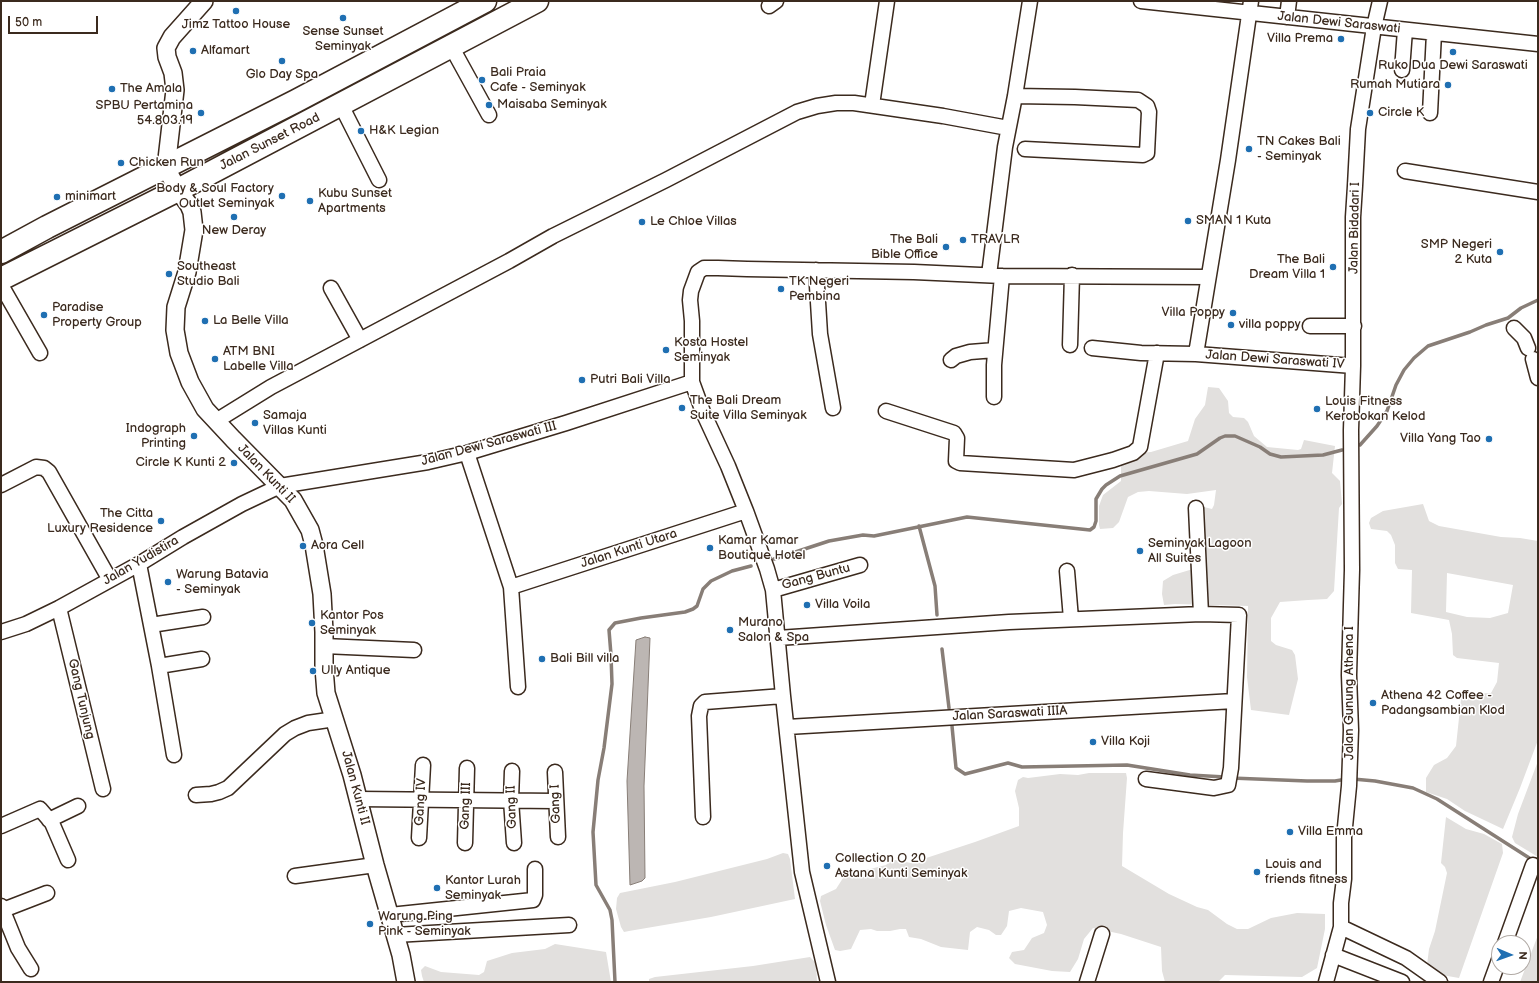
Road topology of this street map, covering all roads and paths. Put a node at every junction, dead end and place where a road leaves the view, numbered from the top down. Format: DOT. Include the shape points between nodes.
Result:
graph roads {
  1 [pos="204,1"];
  2 [pos="485,1"];
  3 [pos="537,1"];
  4 [pos="887,1"];
  5 [pos="1030,1"];
  6 [pos="1141,1"];
  7 [pos="1289,1"];
  8 [pos="1380,1"];
  9 [pos="1250,7"];
  10 [pos="1287,18"];
  11 [pos="1374,27"];
  12 [pos="1405,30"];
  13 [pos="1434,33"];
  14 [pos="1538,44"];
  15 [pos="451,46"];
  16 [pos="1402,70"];
  17 [pos="1015,96"];
  18 [pos="341,105"];
  19 [pos="872,105"];
  20 [pos="1430,113"];
  21 [pos="489,115"];
  22 [pos="1008,128"];
  23 [pos="1025,149"];
  24 [pos="166,168"];
  25 [pos="1405,171"];
  26 [pos="380,180"];
  27 [pos="178,190"];
  28 [pos="1538,192"];
  29 [pos="1,252"];
  30 [pos="816,270"];
  31 [pos="1072,275"];
  32 [pos="996,276"];
  33 [pos="1208,277"];
  34 [pos="1,279"];
  35 [pos="1,285"];
  36 [pos="331,288"];
  37 [pos="1310,326"];
  38 [pos="1354,326"];
  39 [pos="1514,328"];
  40 [pos="360,340"];
  41 [pos="1070,345"];
  42 [pos="1092,348"];
  43 [pos="995,350"];
  44 [pos="40,353"];
  45 [pos="1157,353"];
  46 [pos="1196,354"];
  47 [pos="951,360"];
  48 [pos="1353,366"];
  49 [pos="1538,378"];
  50 [pos="692,382"];
  51 [pos="994,397"];
  52 [pos="833,408"];
  53 [pos="886,411"];
  54 [pos="216,421"];
  55 [pos="1351,430"];
  56 [pos="467,453"];
  57 [pos="1,485"];
  58 [pos="280,486"];
  59 [pos="1196,508"];
  60 [pos="746,511"];
  61 [pos="138,564"];
  62 [pos="860,565"];
  63 [pos="1067,571"];
  64 [pos="110,580"];
  65 [pos="511,587"];
  66 [pos="773,590"];
  67 [pos="59,608"];
  68 [pos="1201,614"];
  69 [pos="203,617"];
  70 [pos="1070,619"];
  71 [pos="151,625"];
  72 [pos="1,632"];
  73 [pos="778,638"];
  74 [pos="324,646"];
  75 [pos="414,650"];
  76 [pos="202,659"];
  77 [pos="159,666"];
  78 [pos="518,687"];
  79 [pos="783,696"];
  80 [pos="1234,701"];
  81 [pos="335,720"];
  82 [pos="787,727"];
  83 [pos="174,755"];
  84 [pos="423,765"];
  85 [pos="467,768"];
  86 [pos="512,771"];
  87 [pos="555,772"];
  88 [pos="1146,779"];
  89 [pos="103,789"];
  90 [pos="196,795"];
  91 [pos="358,799"];
  92 [pos="421,800"];
  93 [pos="467,800"];
  94 [pos="511,800"];
  95 [pos="555,801"];
  96 [pos="78,806"];
  97 [pos="703,817"];
  98 [pos="50,820"];
  99 [pos="1,826"];
  100 [pos="558,837"];
  101 [pos="419,838"];
  102 [pos="465,843"];
  103 [pos="514,843"];
  104 [pos="68,860"];
  105 [pos="375,865"];
  106 [pos="1532,865"];
  107 [pos="535,869"];
  108 [pos="295,876"];
  109 [pos="47,893"];
  110 [pos="2,908"];
  111 [pos="390,916"];
  112 [pos="569,925"];
  113 [pos="1341,927"];
  114 [pos="1102,934"];
  115 [pos="395,935"];
  116 [pos="1508,935"];
  117 [pos="1333,955"];
  118 [pos="31,969"];
  119 [pos="406,982"];
  120 [pos="828,982"];
  121 [pos="1087,982"];
  122 [pos="1326,982"];
  123 [pos="1402,982"];
  124 [pos="1440,982"];
  1 -- 24 [label="street" via="172,37 166,48 175,90"];
  2 -- 24 [label="highway, Jalan Sunset Road"];
  3 -- 15 [label="highway, Jalan Sunset Road"];
  4 -- 19 [label="street"];
  5 -- 17 [label="street"];
  6 -- 9 [label="street, Jalan Dewi Saraswati"];
  7 -- 10 [label="street"];
  8 -- 11 [label="street"];
  9 -- 10 [label="street, Jalan Dewi Saraswati"];
  9 -- 33 [label="street"];
  10 -- 11 [label="street, Jalan Dewi Saraswati"];
  11 -- 12 [label="street, Jalan Dewi Saraswati"];
  11 -- 38 [label="street, Jalan Bidadari I" via="1358,129 1353,217"];
  12 -- 13 [label="street, Jalan Dewi Saraswati"];
  12 -- 16 [label="street"];
  13 -- 14 [label="street, Jalan Dewi Saraswati"];
  13 -- 20 [label="street"];
  15 -- 18 [label="highway, Jalan Sunset Road"];
  15 -- 21 [label="street"];
  17 -- 22 [label="street"];
  17 -- 23 [label="street" via="1138,100 1147,106 1149,112 1147,152 1144,155"];
  18 -- 26 [label="street"];
  18 -- 27 [label="highway, Jalan Sunset Road"];
  19 -- 22 [label="street"];
  19 -- 40 [label="street" via="836,103 797,112 553,236"];
  22 -- 32 [label="street"];
  24 -- 27 [label="street, Jalan Kunti II"];
  24 -- 29 [label="highway, Jalan Sunset Road"];
  25 -- 28 [label="street"];
  27 -- 34 [label="highway, Jalan Sunset Road"];
  27 -- 54 [label="street, Jalan Kunti II" via="192,212 194,230 187,272 176,307 175,330 179,353 190,382"];
  30 -- 32 [label="street"];
  30 -- 50 [label="street" via="704,268 698,272 690,300"];
  30 -- 52 [label="street" via="820,327"];
  31 -- 32 [label="street"];
  31 -- 33 [label="street"];
  31 -- 41 [label="street"];
  32 -- 43 [label="street"];
  33 -- 46 [label="street"];
  35 -- 44 [label="street"];
  36 -- 40 [label="street"];
  37 -- 38 [label="street"];
  38 -- 48 [label="street, Jalan Bidadari I"];
  39 -- 49 [label="street" via="1524,338"];
  40 -- 54 [label="street" via="251,399"];
  42 -- 45 [label="street, Jalan Dewi Saraswati IV"];
  43 -- 47 [label="street" via="970,352"];
  43 -- 51 [label="street"];
  45 -- 46 [label="street, Jalan Dewi Saraswati IV"];
  45 -- 53 [label="street" via="1140,447 1133,453 1113,460 1074,470 960,463 956,461 957,438 954,433"];
  46 -- 48 [label="street, Jalan Dewi Saraswati IV"];
  48 -- 55 [label="street, Jalan Bidadari I"];
  50 -- 56 [label="street, Jalan Dewi Saraswati III"];
  50 -- 60 [label="street"];
  54 -- 58 [label="street, Jalan Kunti II"];
  55 -- 113 [label="street, Jalan Gunung Athena I" via="1351,730"];
  56 -- 58 [label="street, Jalan Dewi Saraswati III" via="428,462"];
  56 -- 65 [label="street"];
  57 -- 64 [label="street" via="36,467 49,472"];
  58 -- 61 [label="street, Jalan Yudistira" via="242,504"];
  58 -- 74 [label="street, Jalan Kunti II" via="293,500 310,530 322,594"];
  59 -- 68 [label="street"];
  60 -- 65 [label="street, Jalan Kunti Utara"];
  60 -- 66 [label="street"];
  61 -- 64 [label="street, Jalan Yudistira"];
  61 -- 71 [label="street"];
  62 -- 66 [label="street, Gang Buntu"];
  63 -- 70 [label="street"];
  64 -- 67 [label="street, Jalan Yudistira"];
  65 -- 78 [label="street"];
  66 -- 73 [label="street"];
  67 -- 72 [label="street, Jalan Yudistira" via="26,624"];
  67 -- 89 [label="street, Gang Tunjung"];
  68 -- 70 [label="street"];
  68 -- 80 [label="street" via="1238,615"];
  69 -- 71 [label="street"];
  70 -- 73 [label="street"];
  71 -- 77 [label="street"];
  73 -- 79 [label="street"];
  74 -- 75 [label="street"];
  74 -- 81 [label="street, Jalan Kunti II" via="326,693"];
  76 -- 77 [label="street"];
  77 -- 83 [label="street"];
  79 -- 82 [label="street"];
  79 -- 97 [label="street" via="705,702 701,706 699,716"];
  80 -- 82 [label="street, Jalan Saraswati IIIA"];
  80 -- 88 [label="street" via="1228,785 1214,788"];
  81 -- 90 [label="street" via="294,728 228,788 211,794"];
  81 -- 91 [label="street, Jalan Kunti II"];
  82 -- 120 [label="street" via="802,872"];
  84 -- 92 [label="street, Gang IV"];
  85 -- 93 [label="street, Gang III"];
  86 -- 94 [label="street, Gang II"];
  87 -- 95 [label="street, Gang I"];
  91 -- 92 [label="street"];
  91 -- 105 [label="street, Jalan Kunti II"];
  92 -- 93 [label="street"];
  92 -- 101 [label="street, Gang IV"];
  93 -- 94 [label="street"];
  93 -- 102 [label="street, Gang III"];
  94 -- 95 [label="street"];
  94 -- 103 [label="street, Gang II"];
  95 -- 100 [label="street, Gang I"];
  96 -- 98 [label="street"];
  98 -- 99 [label="street" via="40,809"];
  98 -- 104 [label="street"];
  105 -- 108 [label="street"];
  105 -- 111 [label="street, Jalan Kunti II"];
  106 -- 116 [label="street"];
  107 -- 111 [label="street" via="533,900"];
  109 -- 110 [label="street"];
  110 -- 118 [label="street" via="18,948"];
  111 -- 115 [label="street, Jalan Kunti II"];
  112 -- 115 [label="street"];
  113 -- 117 [label="street, Jalan Gunung Athena I"];
  113 -- 124 [label="street" via="1406,958"];
  114 -- 121 [label="street"];
  115 -- 119 [label="street, Jalan Kunti II"];
  117 -- 122 [label="street, Jalan Gunung Athena I"];
  117 -- 123 [label="street"];
}
